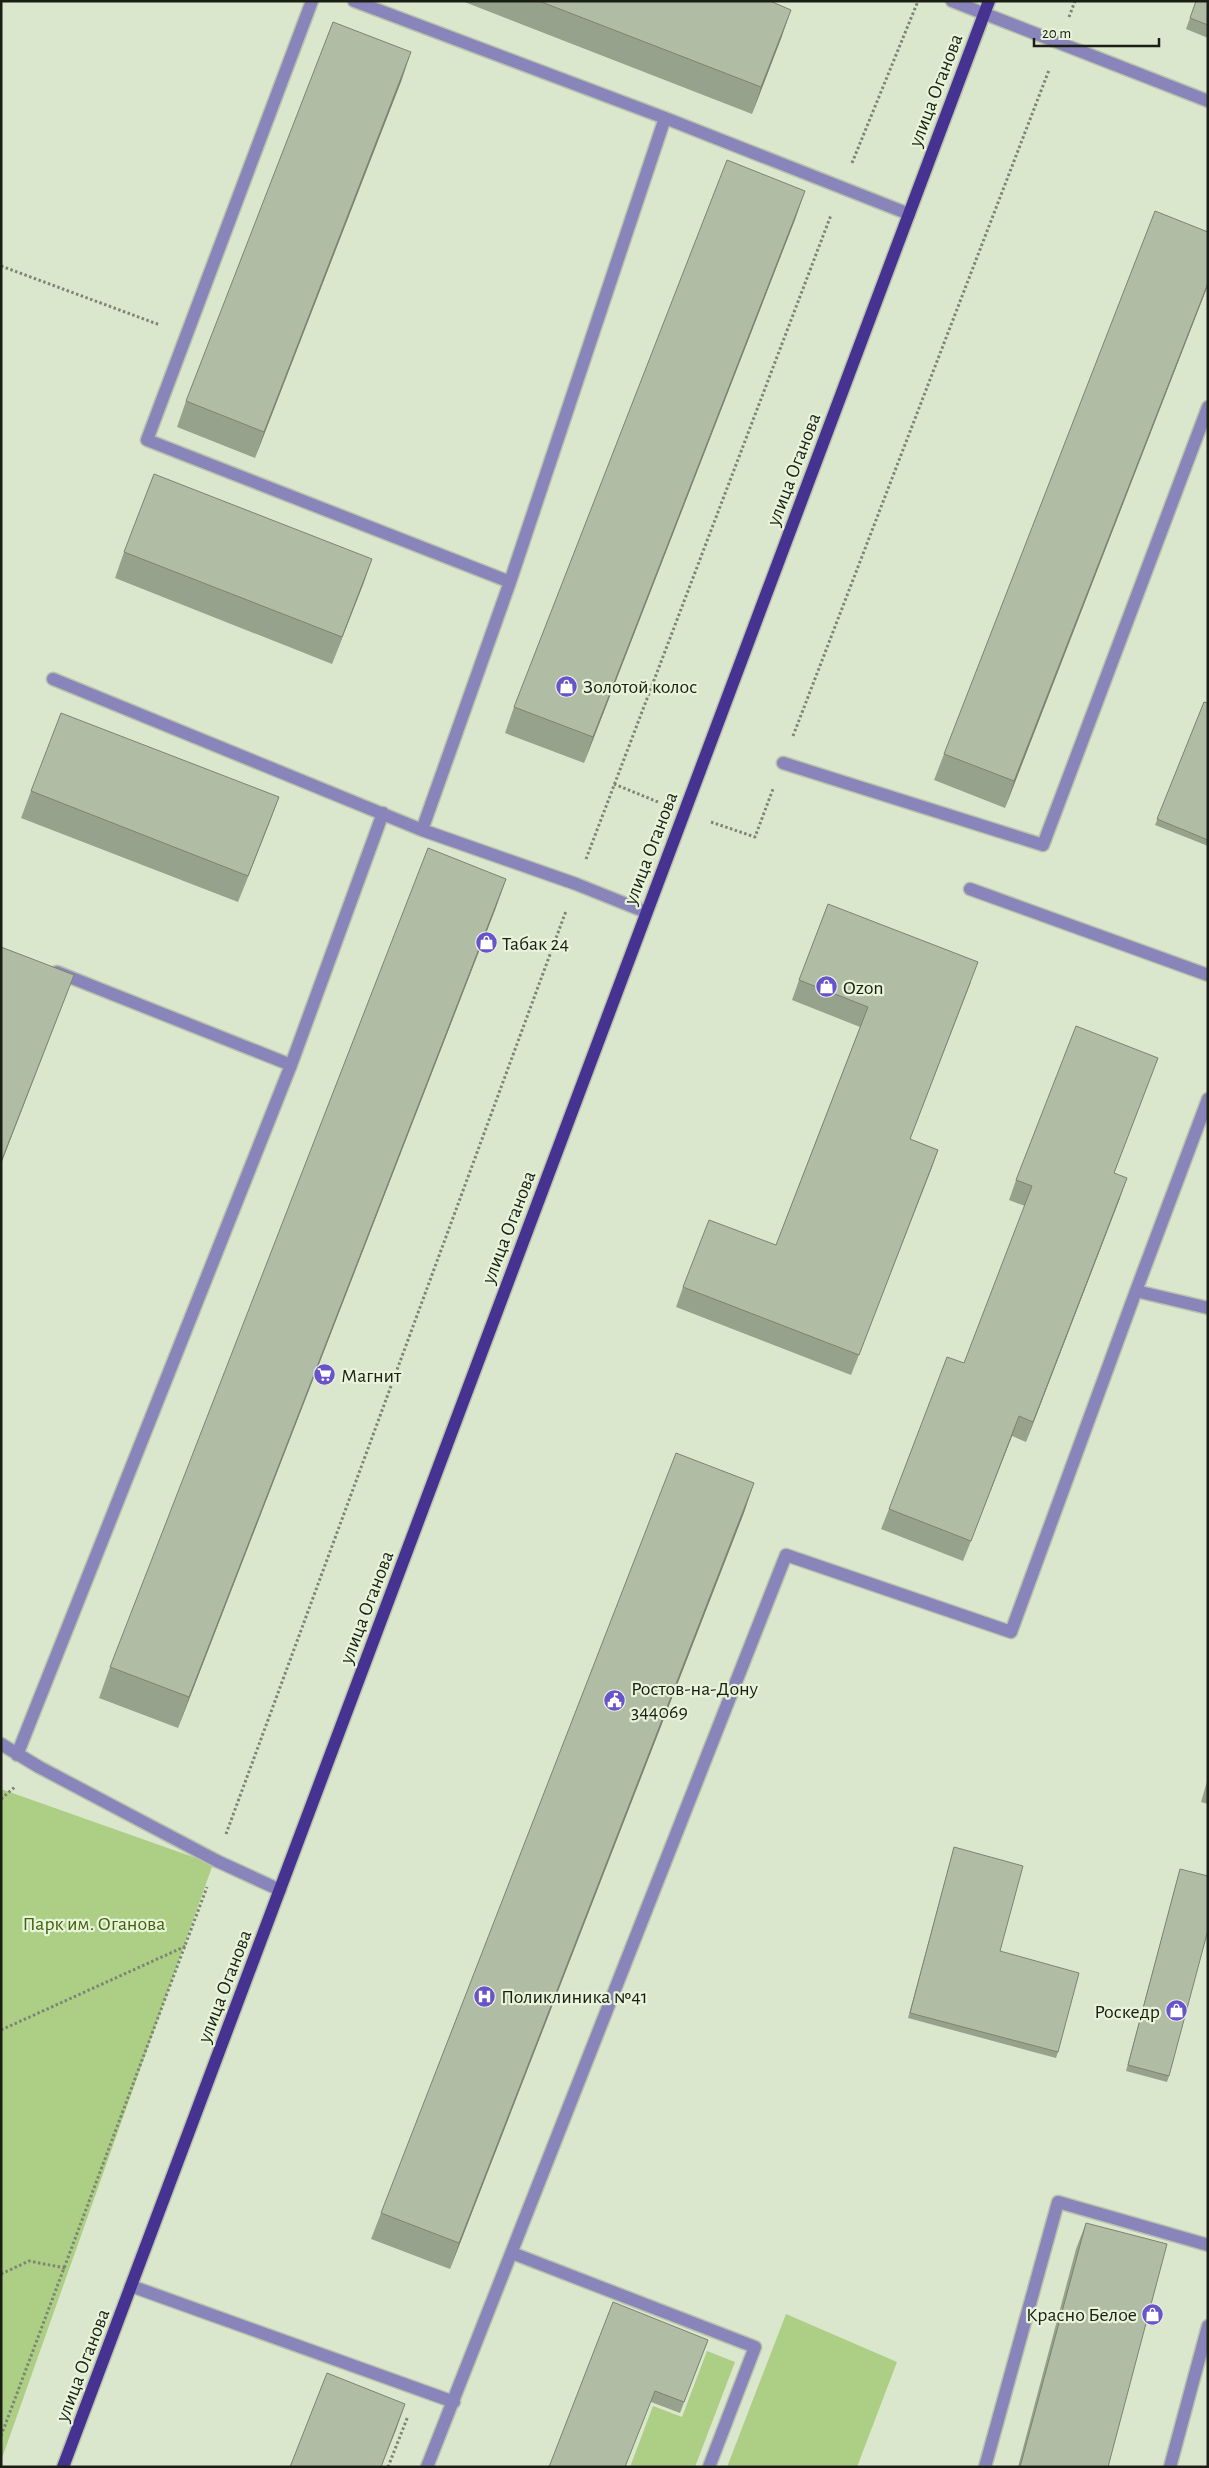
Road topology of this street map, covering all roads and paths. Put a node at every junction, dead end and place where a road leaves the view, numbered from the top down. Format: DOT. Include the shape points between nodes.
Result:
graph roads {
  1 [pos="312,1"];
  2 [pos="354,1"];
  3 [pos="918,1"];
  4 [pos="952,1"];
  5 [pos="988,1"];
  6 [pos="1075,1"];
  7 [pos="984,14"];
  8 [pos="1059,44"];
  9 [pos="1208,102"];
  10 [pos="665,118"];
  11 [pos="842,187"];
  12 [pos="909,214"];
  13 [pos="1,266"];
  14 [pos="186,334"];
  15 [pos="1208,407"];
  16 [pos="510,582"];
  17 [pos="54,679"];
  18 [pos="783,763"];
  19 [pos="614,784"];
  20 [pos="684,812"];
  21 [pos="383,813"];
  22 [pos="422,830"];
  23 [pos="576,884"];
  24 [pos="970,889"];
  25 [pos="646,912"];
  26 [pos="47,968"];
  27 [pos="1208,975"];
  28 [pos="291,1065"];
  29 [pos="1208,1098"];
  30 [pos="1136,1290"];
  31 [pos="1208,1308"];
  32 [pos="1,1744"];
  33 [pos="17,1755"];
  34 [pos="217,1861"];
  35 [pos="280,1890"];
  36 [pos="187,1945"];
  37 [pos="1,2030"];
  38 [pos="1208,2245"];
  39 [pos="512,2252"];
  40 [pos="65,2268"];
  41 [pos="1,2274"];
  42 [pos="131,2286"];
  43 [pos="1208,2326"];
  44 [pos="1204,2355"];
  45 [pos="418,2390"];
  46 [pos="454,2402"];
  47 [pos="1,2436"];
  48 [pos="64,2467"];
  49 [pos="388,2467"];
  50 [pos="427,2467"];
  51 [pos="709,2467"];
  52 [pos="986,2467"];
  53 [pos="1170,2467"];
  1 -- 14 [label="street"];
  2 -- 10 [label="street"];
  3 -- 11 [label="path"];
  4 -- 7 [label="street"];
  5 -- 7 [label="main road, улица Оганова"];
  6 -- 8 [label="path"];
  7 -- 8 [label="street"];
  7 -- 12 [label="main road, улица Оганова"];
  8 -- 9 [label="street"];
  8 -- 18 [label="path"];
  10 -- 11 [label="street"];
  10 -- 16 [label="street"];
  11 -- 12 [label="street"];
  11 -- 19 [label="path"];
  12 -- 20 [label="main road, улица Оганова"];
  13 -- 14 [label="path"];
  14 -- 16 [label="street" via="147,440"];
  15 -- 18 [label="street" via="1043,845"];
  16 -- 22 [label="street"];
  17 -- 21 [label="street"];
  18 -- 20 [label="path" via="755,837"];
  19 -- 20 [label="path"];
  19 -- 23 [label="path"];
  20 -- 25 [label="main road, улица Оганова"];
  21 -- 22 [label="street"];
  21 -- 28 [label="street"];
  22 -- 23 [label="street"];
  23 -- 25 [label="street"];
  23 -- 34 [label="path"];
  24 -- 27 [label="street"];
  25 -- 35 [label="main road, улица Оганова"];
  26 -- 28 [label="street"];
  28 -- 33 [label="street"];
  29 -- 30 [label="street"];
  30 -- 31 [label="street"];
  30 -- 39 [label="street" via="1011,1632 786,1555"];
  32 -- 33 [label="street"];
  33 -- 34 [label="street"];
  34 -- 35 [label="street"];
  34 -- 36 [label="path"];
  35 -- 42 [label="main road, улица Оганова"];
  36 -- 37 [label="path"];
  36 -- 40 [label="path"];
  38 -- 52 [label="street" via="1058,2202"];
  39 -- 46 [label="street"];
  39 -- 51 [label="street" via="756,2347"];
  40 -- 41 [label="path" via="29,2261"];
  40 -- 47 [label="path"];
  42 -- 45 [label="street"];
  42 -- 48 [label="main road, улица Оганова"];
  43 -- 44 [label="street"];
  44 -- 53 [label="street"];
  45 -- 46 [label="street"];
  45 -- 49 [label="path"];
  46 -- 50 [label="street"];
}
